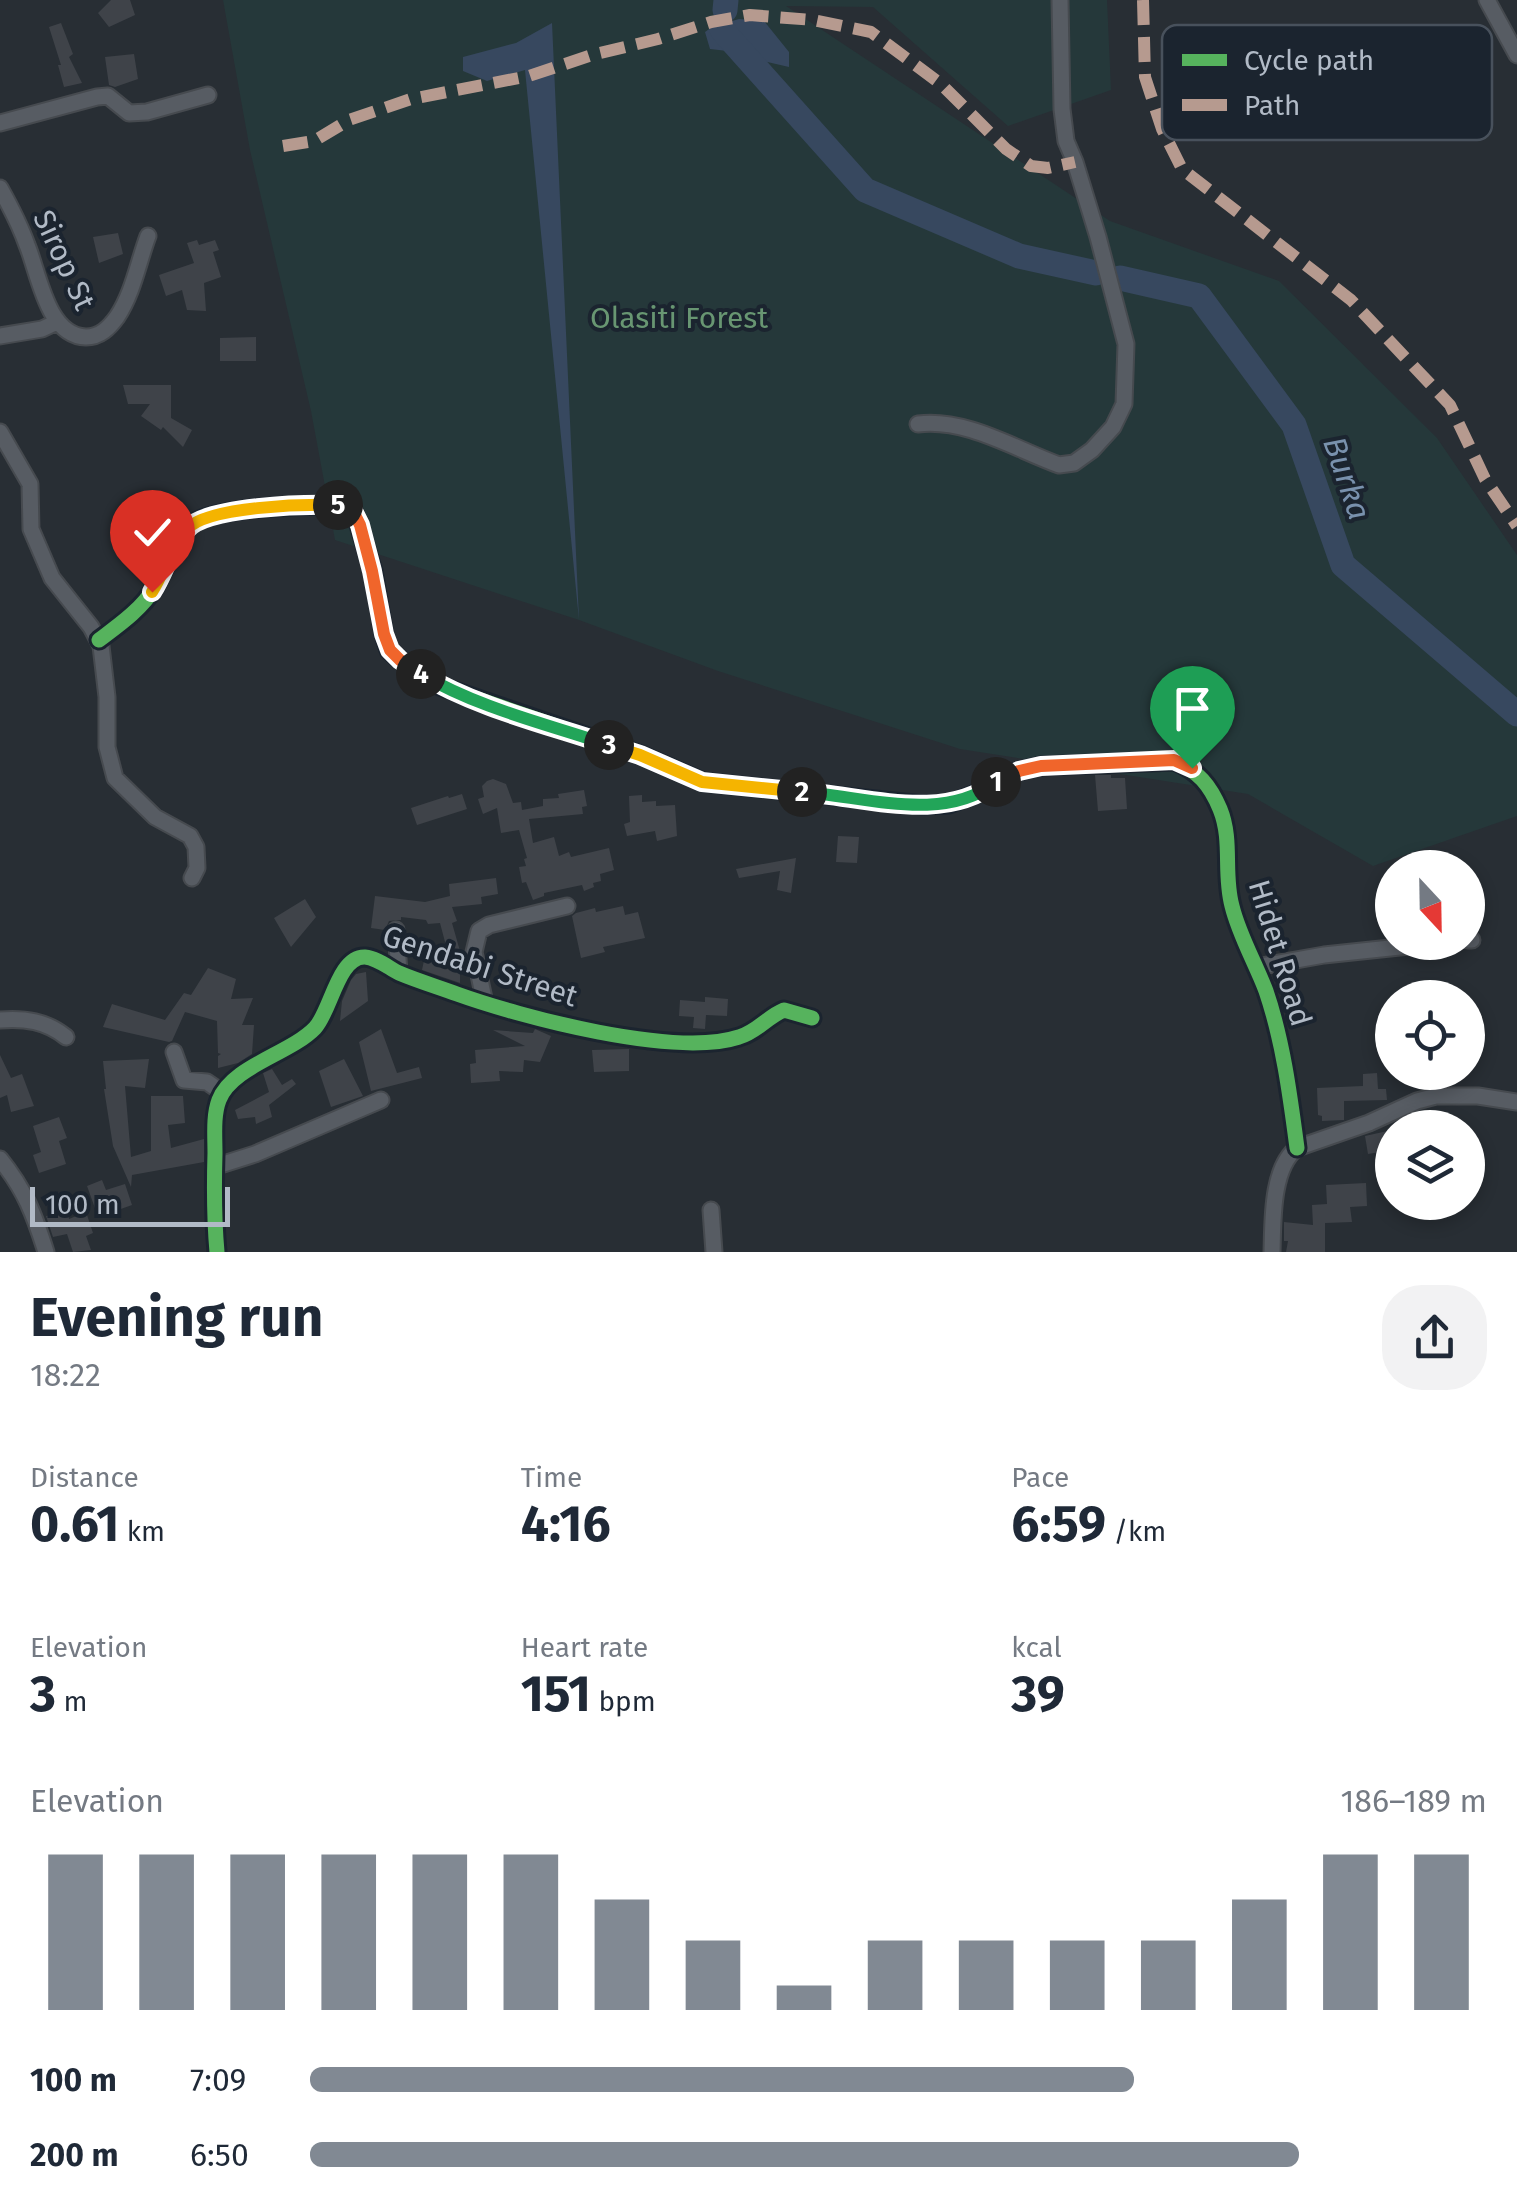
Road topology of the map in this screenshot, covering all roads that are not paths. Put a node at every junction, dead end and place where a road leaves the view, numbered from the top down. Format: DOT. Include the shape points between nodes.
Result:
graph roads {
  1 [pos="1060,0"];
  2 [pos="1488,0"];
  3 [pos="1517,55"];
  4 [pos="208,96"];
  5 [pos="0,124"];
  6 [pos="0,188"];
  7 [pos="148,236"];
  8 [pos="57,322"];
  9 [pos="0,336"];
  10 [pos="918,424"];
  11 [pos="0,432"];
  12 [pos="98,640"];
  13 [pos="192,878"];
  14 [pos="568,906"];
  15 [pos="396,930"];
  16 [pos="1375,950"];
  17 [pos="1256,968"];
  18 [pos="400,973"];
  19 [pos="485,1003"];
  20 [pos="812,1018"];
  21 [pos="0,1020"];
  22 [pos="66,1037"];
  23 [pos="174,1052"];
  24 [pos="223,1093"];
  25 [pos="381,1100"];
  26 [pos="1517,1102"];
  27 [pos="1297,1148"];
  28 [pos="0,1159"];
  29 [pos="214,1167"];
  30 [pos="711,1210"];
  31 [pos="46,1252"];
  32 [pos="218,1252"];
  33 [pos="714,1252"];
  34 [pos="1272,1252"];
  1 -- 10 [label="street" via="1066,141 1126,344 1124,404 1092,450 1059,465 969,430"];
  2 -- 3 [label="street"];
  4 -- 5 [label="street" via="129,113 108,96 97,96"];
  6 -- 8 [label="street, Sirop St"];
  7 -- 8 [label="street, Sirop St" via="131,290 107,329 96,337 76,336"];
  8 -- 9 [label="street"];
  11 -- 12 [label="street" via="30,484 31,530 52,578"];
  12 -- 13 [label="street" via="111,770 155,817 190,836 196,846"];
  12 -- 17 [label="street, Hidet Road" via="146,600 185,531 201,518 348,507 366,546 384,634 400,660 440,686 702,782 923,805 949,804 1041,766 1174,760 1192,768 1221,811 1231,905"];
  14 -- 19 [label="street" via="479,931 474,952"];
  15 -- 18 [label="street"];
  16 -- 17 [label="street"];
  17 -- 27 [label="street, Hidet Road" via="1277,1030"];
  18 -- 19 [label="street, Gendabi Street"];
  18 -- 24 [label="street, Gendabi Street" via="367,958 348,964 312,1030"];
  19 -- 20 [label="street, Gendabi Street" via="673,1043 738,1038 784,1010"];
  21 -- 22 [label="street" via="38,1022"];
  23 -- 24 [label="street" via="184,1080 208,1082"];
  24 -- 29 [label="street"];
  25 -- 29 [label="street"];
  26 -- 27 [label="street" via="1436,1096"];
  27 -- 34 [label="street" via="1279,1178"];
  28 -- 31 [label="street" via="20,1184"];
  29 -- 32 [label="street"];
  30 -- 33 [label="street"];
}
